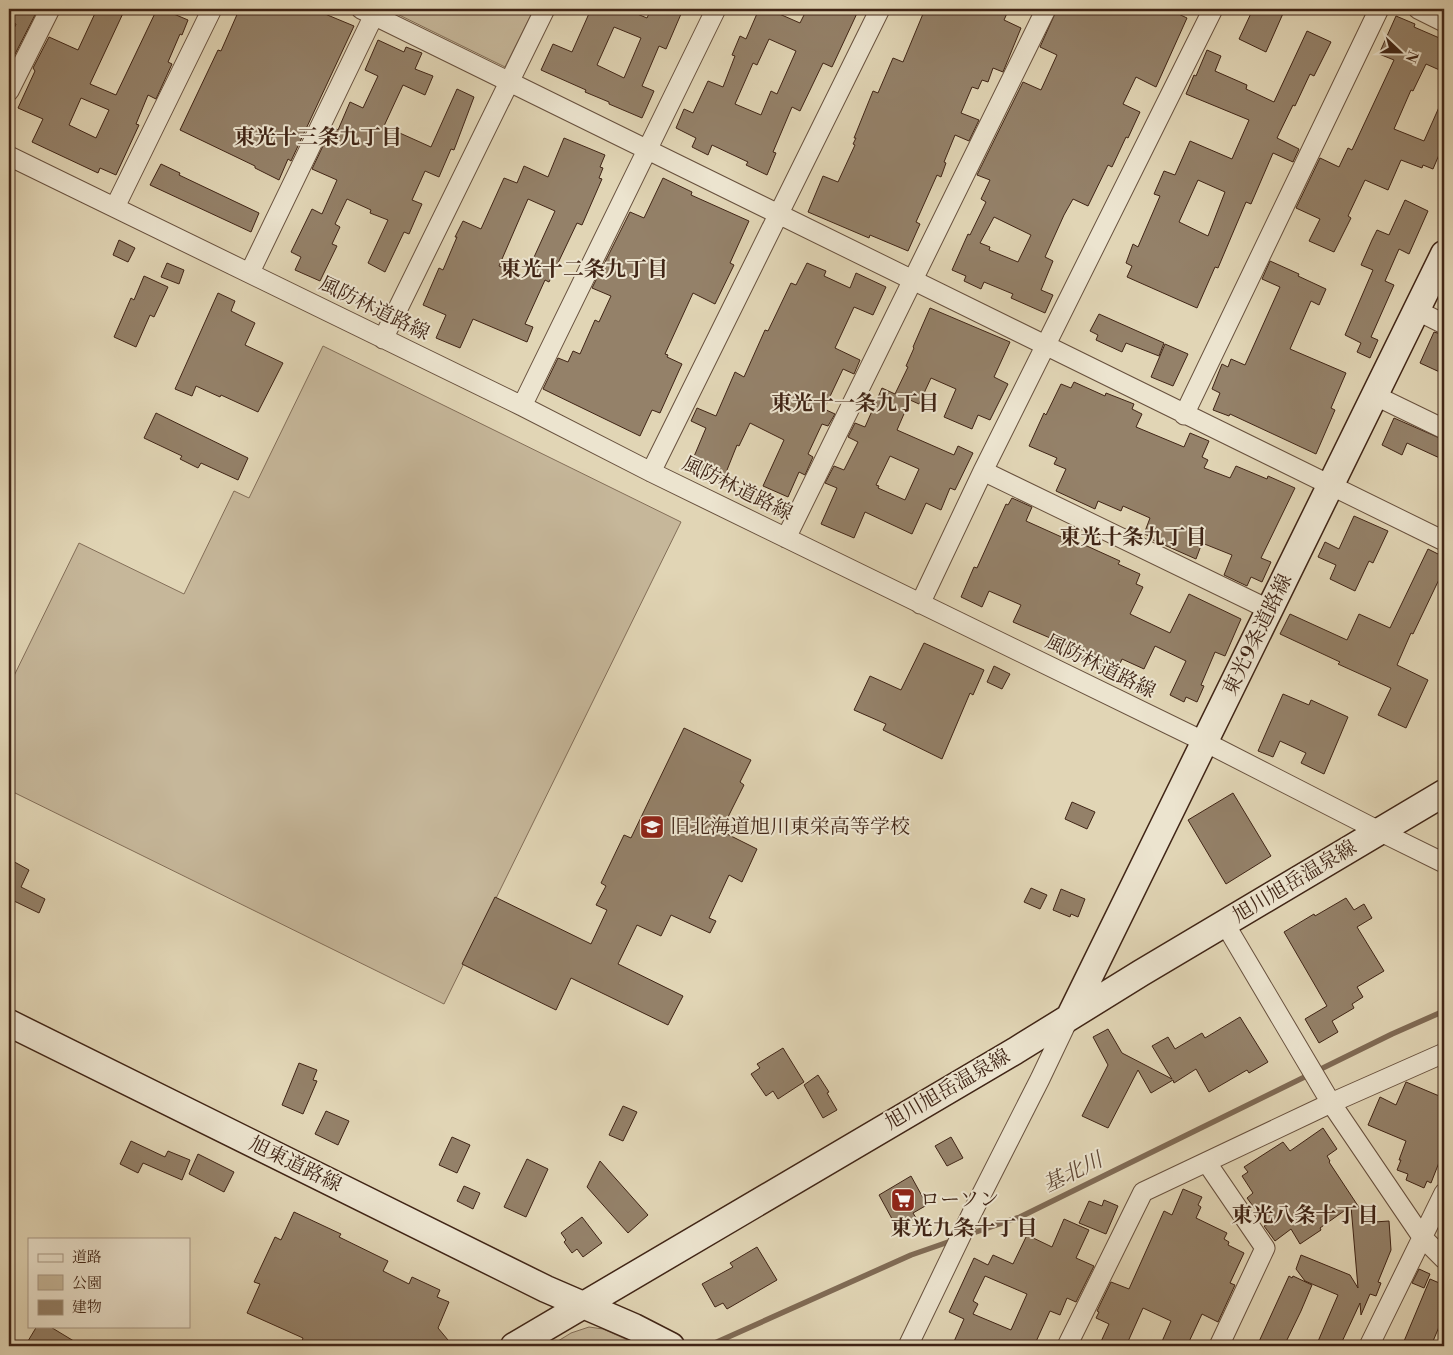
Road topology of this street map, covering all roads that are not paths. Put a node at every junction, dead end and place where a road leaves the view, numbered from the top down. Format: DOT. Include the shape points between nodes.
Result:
graph roads {
  1 [pos="50,9"];
  2 [pos="212,9"];
  3 [pos="545,9"];
  4 [pos="716,9"];
  5 [pos="880,9"];
  6 [pos="1046,9"];
  7 [pos="1213,9"];
  8 [pos="1379,9"];
  9 [pos="1418,9"];
  10 [pos="367,12"];
  11 [pos="1444,22"];
  12 [pos="509,82"];
  13 [pos="9,91"];
  14 [pos="647,150"];
  15 [pos="9,156"];
  16 [pos="115,207"];
  17 [pos="779,214"];
  18 [pos="1444,254"];
  19 [pos="250,272"];
  20 [pos="913,281"];
  21 [pos="1416,310"];
  22 [pos="1444,324"];
  23 [pos="383,339"];
  24 [pos="1046,346"];
  25 [pos="1376,396"];
  26 [pos="522,406"];
  27 [pos="1184,415"];
  28 [pos="1444,429"];
  29 [pos="983,471"];
  30 [pos="651,472"];
  31 [pos="1331,486"];
  32 [pos="786,538"];
  33 [pos="1444,541"];
  34 [pos="920,604"];
  35 [pos="1270,610"];
  36 [pos="1205,742"];
  37 [pos="1444,793"];
  38 [pos="1379,831"];
  39 [pos="1444,863"];
  40 [pos="1225,924"];
  41 [pos="1070,1016"];
  42 [pos="9,1023"];
  43 [pos="1444,1053"];
  44 [pos="1331,1103"];
  45 [pos="1207,1163"];
  46 [pos="1444,1193"];
  47 [pos="1422,1237"];
  48 [pos="1444,1259"];
  49 [pos="582,1305"];
  50 [pos="514,1346"];
  51 [pos="671,1346"];
  52 [pos="908,1346"];
  53 [pos="1067,1346"];
  54 [pos="1219,1346"];
  55 [pos="1369,1346"];
  1 -- 13 [label="street"];
  2 -- 16 [label="street"];
  3 -- 12 [label="street"];
  4 -- 14 [label="street"];
  5 -- 17 [label="street"];
  6 -- 20 [label="street"];
  7 -- 24 [label="street"];
  8 -- 27 [label="street"];
  9 -- 11 [label="street"];
  10 -- 12 [label="street"];
  10 -- 19 [label="street"];
  12 -- 14 [label="street"];
  12 -- 23 [label="street"];
  14 -- 17 [label="street"];
  14 -- 26 [label="street"];
  15 -- 16 [label="street, 風防林道路線"];
  16 -- 19 [label="street, 風防林道路線"];
  17 -- 20 [label="street"];
  17 -- 30 [label="street"];
  18 -- 21 [label="street, 東光9条道路線"];
  19 -- 23 [label="street, 風防林道路線"];
  20 -- 24 [label="street"];
  20 -- 32 [label="street"];
  21 -- 22 [label="street"];
  21 -- 25 [label="street, 東光9条道路線"];
  23 -- 26 [label="street, 風防林道路線"];
  24 -- 27 [label="street"];
  24 -- 29 [label="street"];
  25 -- 28 [label="street"];
  25 -- 31 [label="street, 東光9条道路線"];
  26 -- 30 [label="street, 風防林道路線"];
  27 -- 31 [label="street"];
  29 -- 34 [label="street"];
  29 -- 35 [label="street"];
  30 -- 32 [label="street, 風防林道路線"];
  31 -- 33 [label="street"];
  31 -- 35 [label="street, 東光9条道路線"];
  32 -- 34 [label="street, 風防林道路線"];
  34 -- 36 [label="street, 風防林道路線"];
  35 -- 36 [label="street, 東光9条道路線"];
  36 -- 38 [label="street, 風防林道路線"];
  36 -- 41 [label="street, 東光9条道路線"];
  37 -- 38 [label="street, 旭川旭岳温泉線"];
  38 -- 39 [label="street, 風防林道路線"];
  38 -- 40 [label="street, 旭川旭岳温泉線"];
  40 -- 41 [label="street, 旭川旭岳温泉線"];
  40 -- 44 [label="street"];
  41 -- 49 [label="street, 旭川旭岳温泉線"];
  41 -- 52 [label="street"];
  42 -- 49 [label="street, 旭東道路線"];
  43 -- 44 [label="street"];
  44 -- 45 [label="street"];
  44 -- 47 [label="street"];
  45 -- 53 [label="street" via="1143,1192"];
  45 -- 54 [label="street" via="1265,1248"];
  46 -- 47 [label="street"];
  47 -- 48 [label="street"];
  47 -- 55 [label="street"];
  49 -- 50 [label="street, 旭川旭岳温泉線"];
  49 -- 51 [label="street, 旭東道路線"];
}
